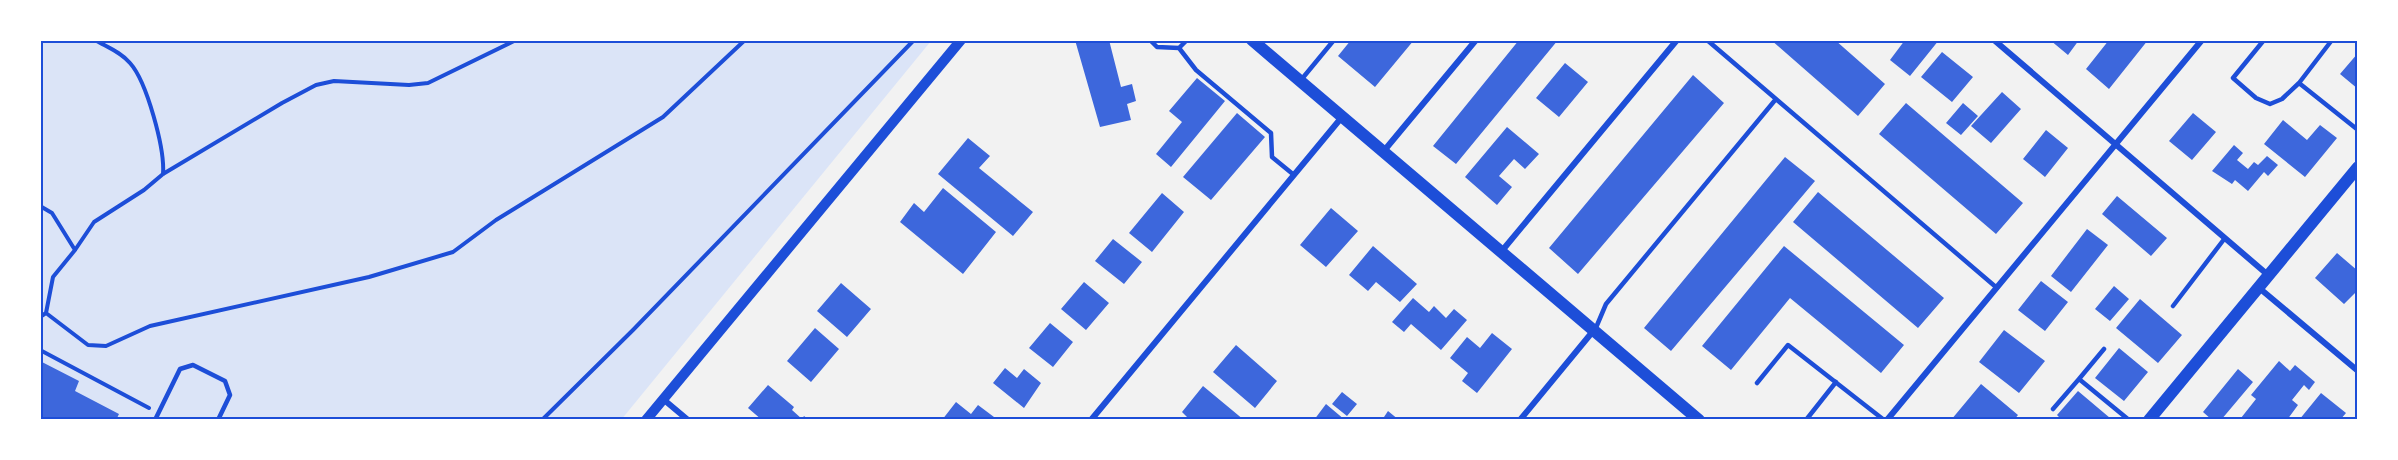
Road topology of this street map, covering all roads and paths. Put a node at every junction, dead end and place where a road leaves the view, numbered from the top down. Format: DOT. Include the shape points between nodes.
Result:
graph roads {
  1 [pos="95,40"];
  2 [pos="516,40"];
  3 [pos="745,40"];
  4 [pos="914,40"];
  5 [pos="961,40"];
  6 [pos="1150,40"];
  7 [pos="1187,40"];
  8 [pos="1252,40"];
  9 [pos="1334,40"];
  10 [pos="1476,40"];
  11 [pos="1677,40"];
  12 [pos="1707,40"];
  13 [pos="1994,40"];
  14 [pos="2202,40"];
  15 [pos="2264,40"];
  16 [pos="2332,40"];
  17 [pos="1179,48"];
  18 [pos="1300,81"];
  19 [pos="2299,83"];
  20 [pos="1776,99"];
  21 [pos="1342,117"];
  22 [pos="2358,130"];
  23 [pos="2116,144"];
  24 [pos="1383,152"];
  25 [pos="2358,167"];
  26 [pos="163,174"];
  27 [pos="1294,175"];
  28 [pos="40,206"];
  29 [pos="2225,238"];
  30 [pos="75,250"];
  31 [pos="1501,252"];
  32 [pos="2268,275"];
  33 [pos="2258,287"];
  34 [pos="1997,288"];
  35 [pos="2172,306"];
  36 [pos="46,313"];
  37 [pos="40,317"];
  38 [pos="1595,330"];
  39 [pos="2104,349"];
  40 [pos="40,350"];
  41 [pos="2358,371"];
  42 [pos="2079,379"];
  43 [pos="1836,382"];
  44 [pos="1757,383"];
  45 [pos="663,399"];
  46 [pos="2053,410"];
  47 [pos="158,413"];
  48 [pos="154,420"];
  49 [pos="218,420"];
  50 [pos="542,420"];
  51 [pos="646,420"];
  52 [pos="688,420"];
  53 [pos="1091,420"];
  54 [pos="1520,420"];
  55 [pos="1699,420"];
  56 [pos="1806,420"];
  57 [pos="1886,420"];
  58 [pos="2129,420"];
  59 [pos="2149,420"];
  1 -- 26 [label="path" via="125,58 140,78 153,116"];
  2 -- 26 [label="path" via="428,83 334,81 316,85"];
  3 -- 36 [label="path" via="663,117 496,220 453,252 369,277 150,326 106,346 88,345"];
  4 -- 50 [label="path"];
  5 -- 45 [label="street"];
  6 -- 17 [label="lane" via="1156,47"];
  7 -- 17 [label="lane"];
  8 -- 18 [label="main road"];
  9 -- 18 [label="lane"];
  10 -- 24 [label="street"];
  11 -- 31 [label="street"];
  12 -- 20 [label="lane"];
  13 -- 23 [label="street"];
  14 -- 23 [label="street"];
  15 -- 19 [label="lane" via="2233,78 2256,98 2270,104"];
  16 -- 19 [label="lane"];
  17 -- 27 [label="lane" via="1196,70 1271,133 1272,157"];
  18 -- 21 [label="main road"];
  19 -- 22 [label="lane"];
  20 -- 34 [label="lane"];
  20 -- 38 [label="lane" via="1606,304"];
  21 -- 24 [label="main road"];
  21 -- 27 [label="street"];
  23 -- 29 [label="street"];
  23 -- 34 [label="street"];
  24 -- 31 [label="main road"];
  25 -- 32 [label="main road"];
  26 -- 30 [label="path" via="94,222"];
  27 -- 53 [label="street"];
  28 -- 30 [label="path" via="52,213"];
  29 -- 32 [label="street"];
  29 -- 35 [label="lane"];
  30 -- 36 [label="path" via="53,277"];
  31 -- 38 [label="main road"];
  32 -- 33 [label="main road"];
  33 -- 41 [label="street"];
  33 -- 59 [label="main road"];
  34 -- 57 [label="street"];
  36 -- 37 [label="path"];
  38 -- 54 [label="street"];
  38 -- 55 [label="main road"];
  39 -- 42 [label="lane"];
  40 -- 47 [label="path"];
  42 -- 46 [label="lane"];
  42 -- 58 [label="lane"];
  43 -- 44 [label="lane" via="1788,345"];
  43 -- 56 [label="lane"];
  43 -- 57 [label="lane"];
  45 -- 51 [label="street"];
  45 -- 52 [label="street"];
  47 -- 48 [label="lane"];
  47 -- 49 [label="lane" via="180,369 192,365 225,381 230,395"];
}
